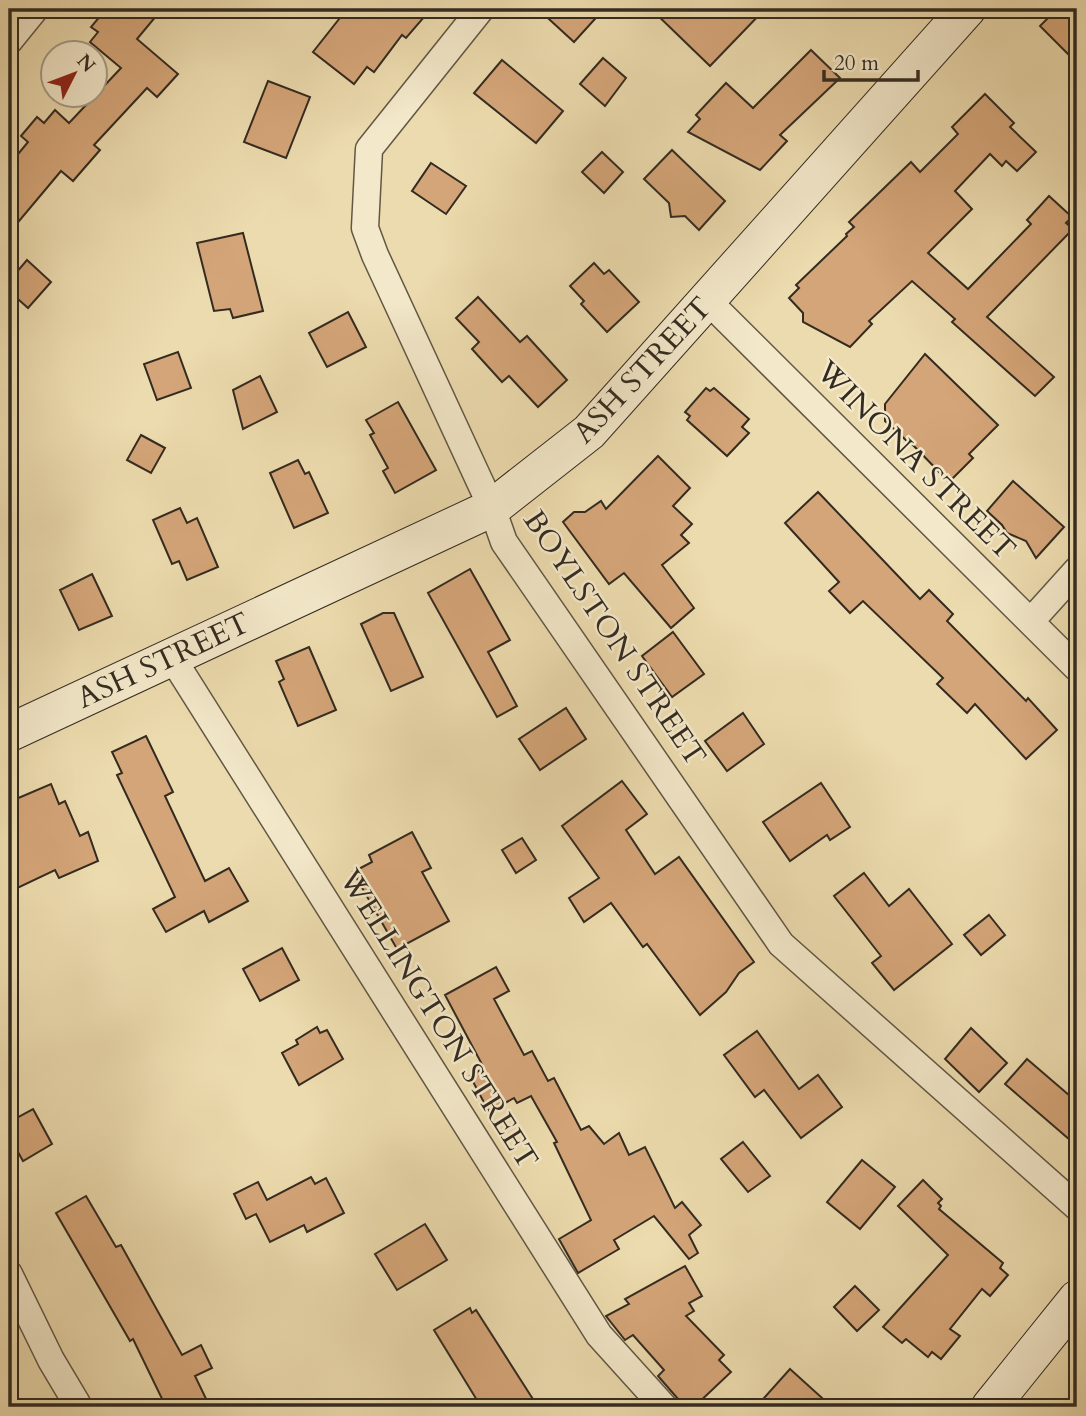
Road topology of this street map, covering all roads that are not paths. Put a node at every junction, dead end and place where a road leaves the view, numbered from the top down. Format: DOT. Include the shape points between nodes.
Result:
graph roads {
  1 [pos="34,9"];
  2 [pos="481,9"];
  3 [pos="967,9"];
  4 [pos="9,41"];
  5 [pos="707,300"];
  6 [pos="492,508"];
  7 [pos="1077,570"];
  8 [pos="1031,621"];
  9 [pos="171,656"];
  10 [pos="1077,668"];
  11 [pos="9,733"];
  12 [pos="1077,1207"];
  13 [pos="9,1274"];
  14 [pos="1077,1299"];
  15 [pos="79,1407"];
  16 [pos="664,1407"];
  17 [pos="990,1407"];
  1 -- 4 [label="street"];
  2 -- 6 [label="street, BOYLSTON STREET" via="369,149 365,228"];
  3 -- 5 [label="street, ASH STREET"];
  5 -- 6 [label="street, ASH STREET" via="589,432"];
  5 -- 8 [label="street, WINONA STREET"];
  6 -- 9 [label="street, ASH STREET"];
  6 -- 12 [label="street, BOYLSTON STREET" via="504,542 781,944"];
  7 -- 8 [label="street"];
  8 -- 10 [label="street, WINONA STREET"];
  9 -- 11 [label="street, ASH STREET"];
  9 -- 16 [label="street, WELLINGTON STREET" via="599,1335"];
  13 -- 15 [label="street"];
  14 -- 17 [label="street"];
}
